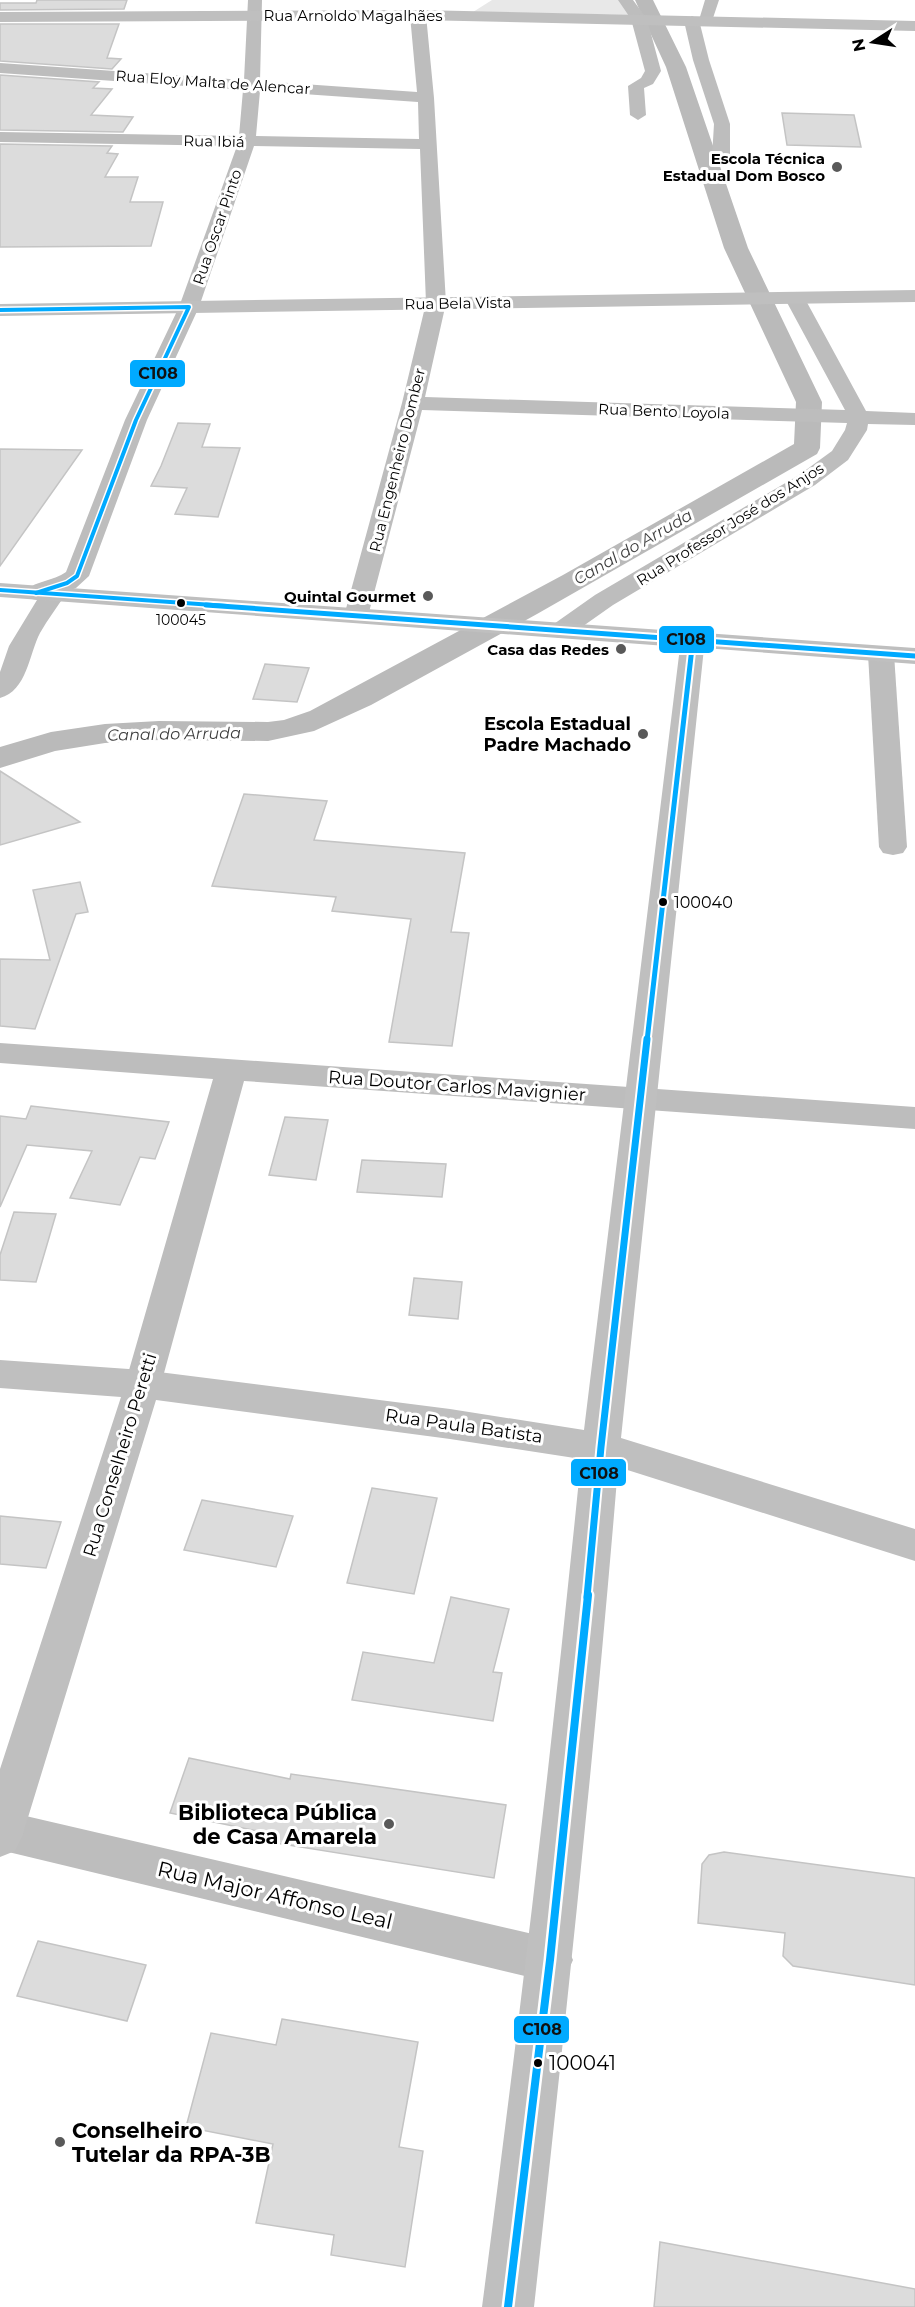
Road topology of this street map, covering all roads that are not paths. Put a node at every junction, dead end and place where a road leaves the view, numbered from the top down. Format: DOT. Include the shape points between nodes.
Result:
graph roads {
  1 [pos="625,0"];
  2 [pos="712,0"];
  3 [pos="255,8"];
  4 [pos="418,15"];
  5 [pos="0,17"];
  6 [pos="644,19"];
  7 [pos="699,21"];
  8 [pos="915,26"];
  9 [pos="0,68"];
  10 [pos="252,85"];
  11 [pos="426,98"];
  12 [pos="638,115"];
  13 [pos="0,137"];
  14 [pos="247,141"];
  15 [pos="428,144"];
  16 [pos="721,157"];
  17 [pos="915,296"];
  18 [pos="786,297"];
  19 [pos="436,303"];
  20 [pos="189,307"];
  21 [pos="0,310"];
  22 [pos="413,403"];
  23 [pos="853,417"];
  24 [pos="915,418"];
  25 [pos="77,576"];
  26 [pos="0,590"];
  27 [pos="45,594"];
  28 [pos="94,598"];
  29 [pos="356,616"];
  30 [pos="560,631"];
  31 [pos="693,639"];
  32 [pos="881,654"];
  33 [pos="915,656"];
  34 [pos="0,690"];
  35 [pos="893,848"];
  36 [pos="0,1053"];
  37 [pos="231,1071"];
  38 [pos="641,1098"];
  39 [pos="915,1118"];
  40 [pos="0,1374"];
  41 [pos="143,1384"];
  42 [pos="601,1447"];
  43 [pos="915,1545"];
  44 [pos="1,1833"];
  45 [pos="550,1960"];
  46 [pos="508,2307"];
  1 -- 6 [label="street"];
  2 -- 7 [label="street"];
  3 -- 4 [label="street, Rua Arnoldo Magalhães"];
  3 -- 5 [label="street, Rua Arnoldo Magalhães"];
  3 -- 10 [label="street, Rua Oscar Pinto"];
  4 -- 6 [label="street, Rua Arnoldo Magalhães"];
  4 -- 11 [label="street, Rua Engenheiro Domber"];
  6 -- 7 [label="street, Rua Arnoldo Magalhães"];
  6 -- 12 [label="street" via="653,71 647,81 636,86"];
  7 -- 8 [label="street, Rua Arnoldo Magalhães"];
  7 -- 16 [label="street" via="701,60 722,124"];
  9 -- 10 [label="street, Rua Eloy Malta de Alencar"];
  10 -- 11 [label="street, Rua Eloy Malta de Alencar"];
  10 -- 14 [label="street, Rua Oscar Pinto"];
  11 -- 15 [label="street, Rua Engenheiro Domber"];
  13 -- 14 [label="street, Rua Ibiá"];
  14 -- 15 [label="street, Rua Ibiá"];
  14 -- 20 [label="street, Rua Oscar Pinto"];
  15 -- 19 [label="street, Rua Engenheiro Domber"];
  17 -- 18 [label="street, Rua Bela Vista"];
  18 -- 19 [label="street, Rua Bela Vista"];
  18 -- 23 [label="street"];
  19 -- 20 [label="street, Rua Bela Vista"];
  19 -- 22 [label="street, Rua Engenheiro Domber"];
  20 -- 21 [label="street, Rua Bela Vista"];
  20 -- 25 [label="street, Rua Oscar Pinto" via="136,420"];
  22 -- 23 [label="street, Rua Bento Loyola"];
  22 -- 29 [label="street, Rua Engenheiro Domber"];
  23 -- 24 [label="street, Rua Bento Loyola"];
  23 -- 30 [label="street, Rua Professor José dos Anjos" via="856,430 840,455 807,480 604,600"];
  25 -- 27 [label="street"];
  25 -- 28 [label="street" via="77,585"];
  26 -- 27 [label="street"];
  27 -- 28 [label="street"];
  27 -- 34 [label="street" via="15,671"];
  28 -- 29 [label="street"];
  29 -- 30 [label="street"];
  30 -- 31 [label="street"];
  31 -- 32 [label="street"];
  31 -- 38 [label="street"];
  32 -- 33 [label="street"];
  32 -- 35 [label="street"];
  36 -- 37 [label="street, Rua Doutor Carlos Mavignier"];
  37 -- 38 [label="street, Rua Doutor Carlos Mavignier"];
  37 -- 41 [label="street, Rua Conselheiro Peretti"];
  38 -- 39 [label="street, Rua Doutor Carlos Mavignier"];
  38 -- 42 [label="street"];
  40 -- 41 [label="street, Rua Paula Batista"];
  41 -- 42 [label="street, Rua Paula Batista"];
  41 -- 44 [label="street, Rua Conselheiro Peretti"];
  42 -- 43 [label="street, Rua Paula Batista"];
  42 -- 45 [label="street"];
  44 -- 45 [label="street, Rua Major Affonso Leal"];
  45 -- 46 [label="street"];
}
